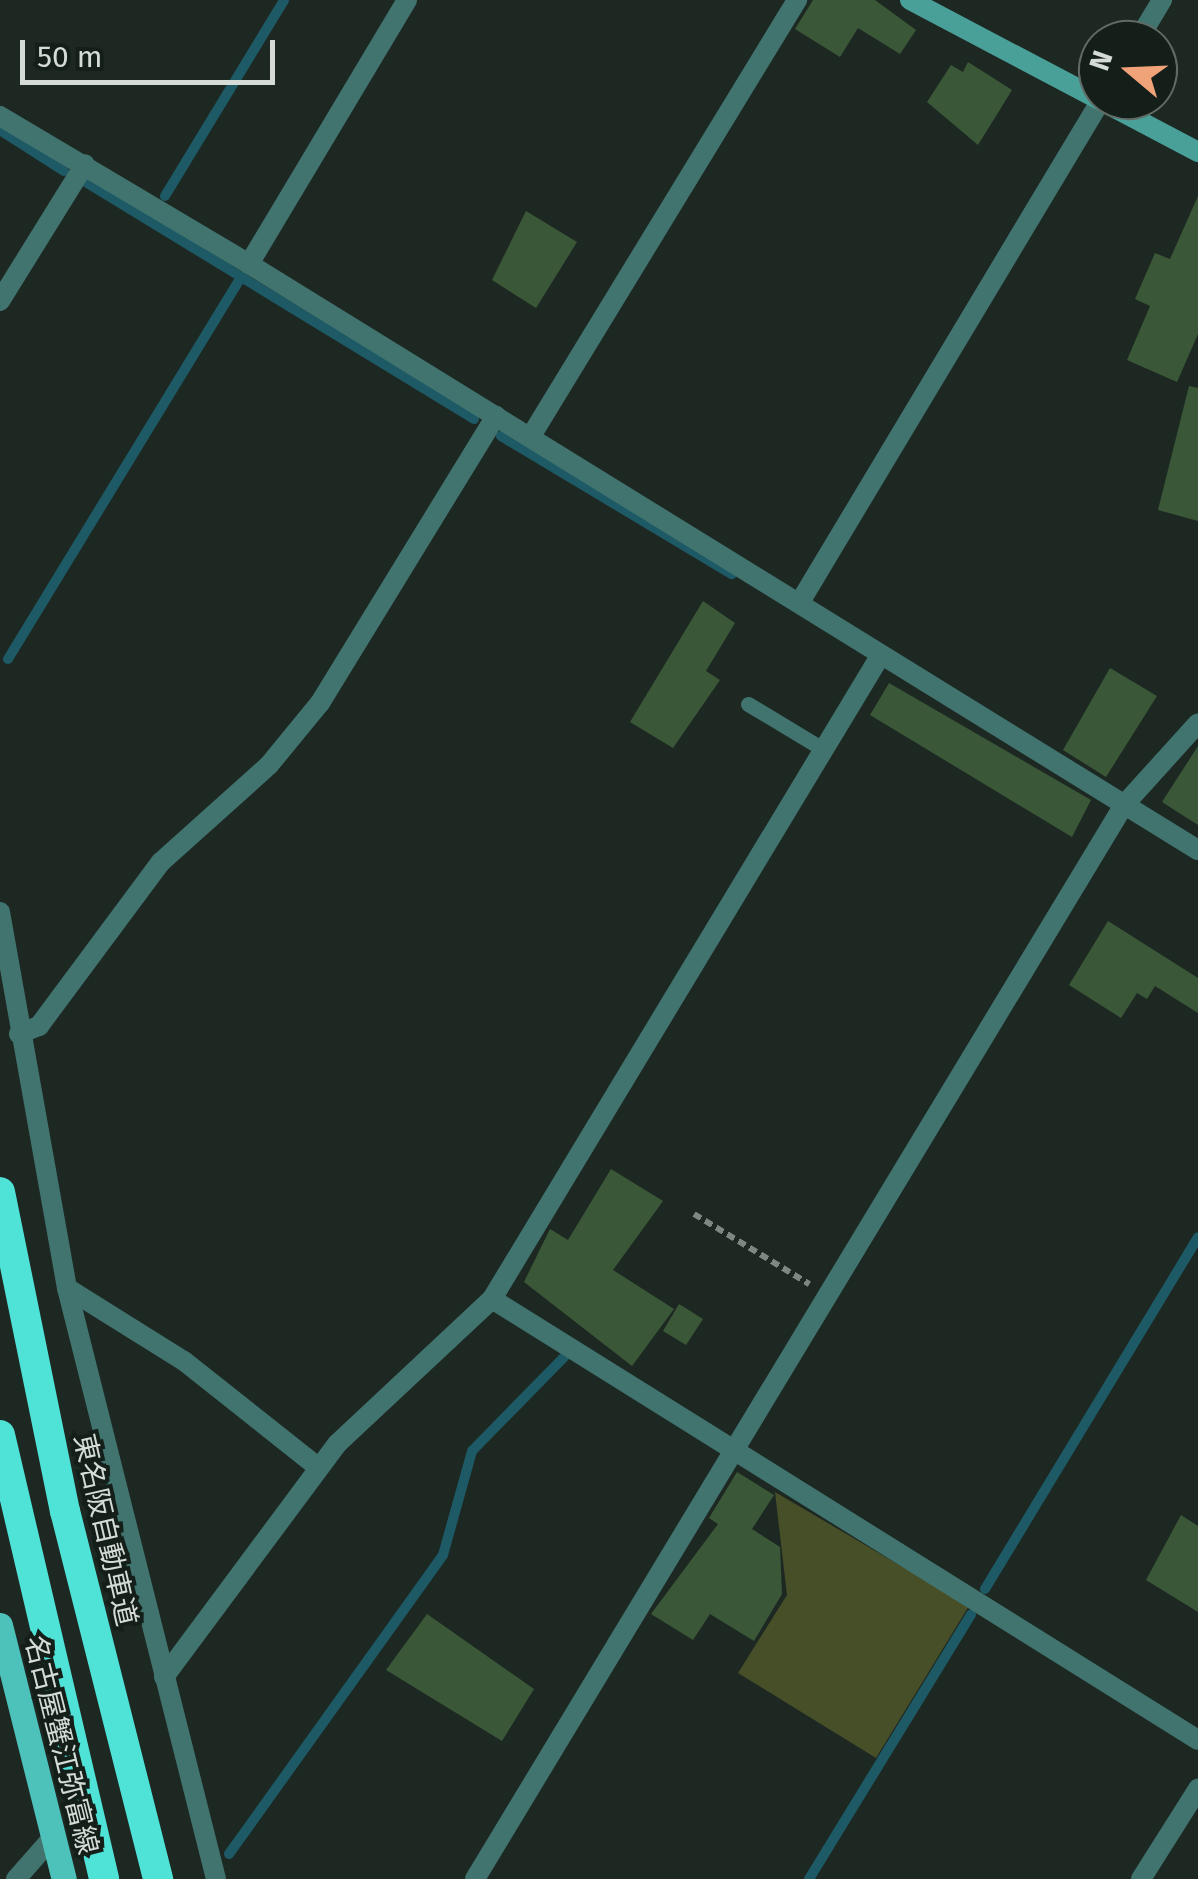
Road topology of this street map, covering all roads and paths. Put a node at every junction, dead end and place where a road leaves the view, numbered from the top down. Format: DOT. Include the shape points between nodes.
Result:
graph roads {
  1 [pos="407,0"];
  2 [pos="797,0"];
  3 [pos="910,0"];
  4 [pos="1078,90"];
  5 [pos="0,116"];
  6 [pos="1089,120"];
  7 [pos="1135,120"];
  8 [pos="1198,152"];
  9 [pos="85,164"];
  10 [pos="249,264"];
  11 [pos="0,301"];
  12 [pos="496,416"];
  13 [pos="530,436"];
  14 [pos="800,602"];
  15 [pos="879,658"];
  16 [pos="748,704"];
  17 [pos="1198,723"];
  18 [pos="823,749"];
  19 [pos="1124,805"];
  20 [pos="1198,850"];
  21 [pos="0,912"];
  22 [pos="19,1034"];
  23 [pos="0,1192"];
  24 [pos="694,1214"];
  25 [pos="67,1288"];
  26 [pos="827,1295"];
  27 [pos="492,1298"];
  28 [pos="0,1434"];
  29 [pos="734,1449"];
  30 [pos="319,1468"];
  31 [pos="0,1624"];
  32 [pos="164,1677"];
  33 [pos="1198,1740"];
  34 [pos="1198,1789"];
  35 [pos="52,1837"];
  36 [pos="16,1879"];
  37 [pos="64,1879"];
  38 [pos="104,1879"];
  39 [pos="158,1879"];
  40 [pos="216,1879"];
  41 [pos="475,1879"];
  42 [pos="1141,1879"];
  1 -- 10 [label="street"];
  2 -- 13 [label="street"];
  3 -- 4 [label="street"];
  5 -- 9 [label="street"];
  6 -- 14 [label="street"];
  7 -- 8 [label="street"];
  9 -- 10 [label="street"];
  9 -- 11 [label="street"];
  10 -- 12 [label="street"];
  12 -- 13 [label="street"];
  12 -- 22 [label="street" via="320,703 268,765 160,862 39,1026"];
  13 -- 14 [label="street"];
  14 -- 15 [label="street"];
  15 -- 18 [label="street"];
  15 -- 19 [label="street"];
  16 -- 18 [label="lane"];
  17 -- 19 [label="street"];
  18 -- 27 [label="street"];
  19 -- 20 [label="street"];
  19 -- 26 [label="street"];
  21 -- 22 [label="street"];
  22 -- 25 [label="street"];
  23 -- 39 [label="highway, 東名阪自動車道" via="65,1511"];
  24 -- 26 [label="path"];
  25 -- 30 [label="street" via="184,1361"];
  25 -- 32 [label="street"];
  26 -- 29 [label="street"];
  27 -- 29 [label="street"];
  27 -- 30 [label="street"];
  28 -- 38 [label="highway"];
  29 -- 33 [label="street"];
  29 -- 41 [label="street"];
  30 -- 32 [label="street"];
  31 -- 35 [label="main road, 名古屋蟹江弥富線"];
  32 -- 40 [label="street"];
  34 -- 42 [label="street"];
  35 -- 36 [label="street"];
  35 -- 37 [label="main road, 名古屋蟹江弥富線"];
}
